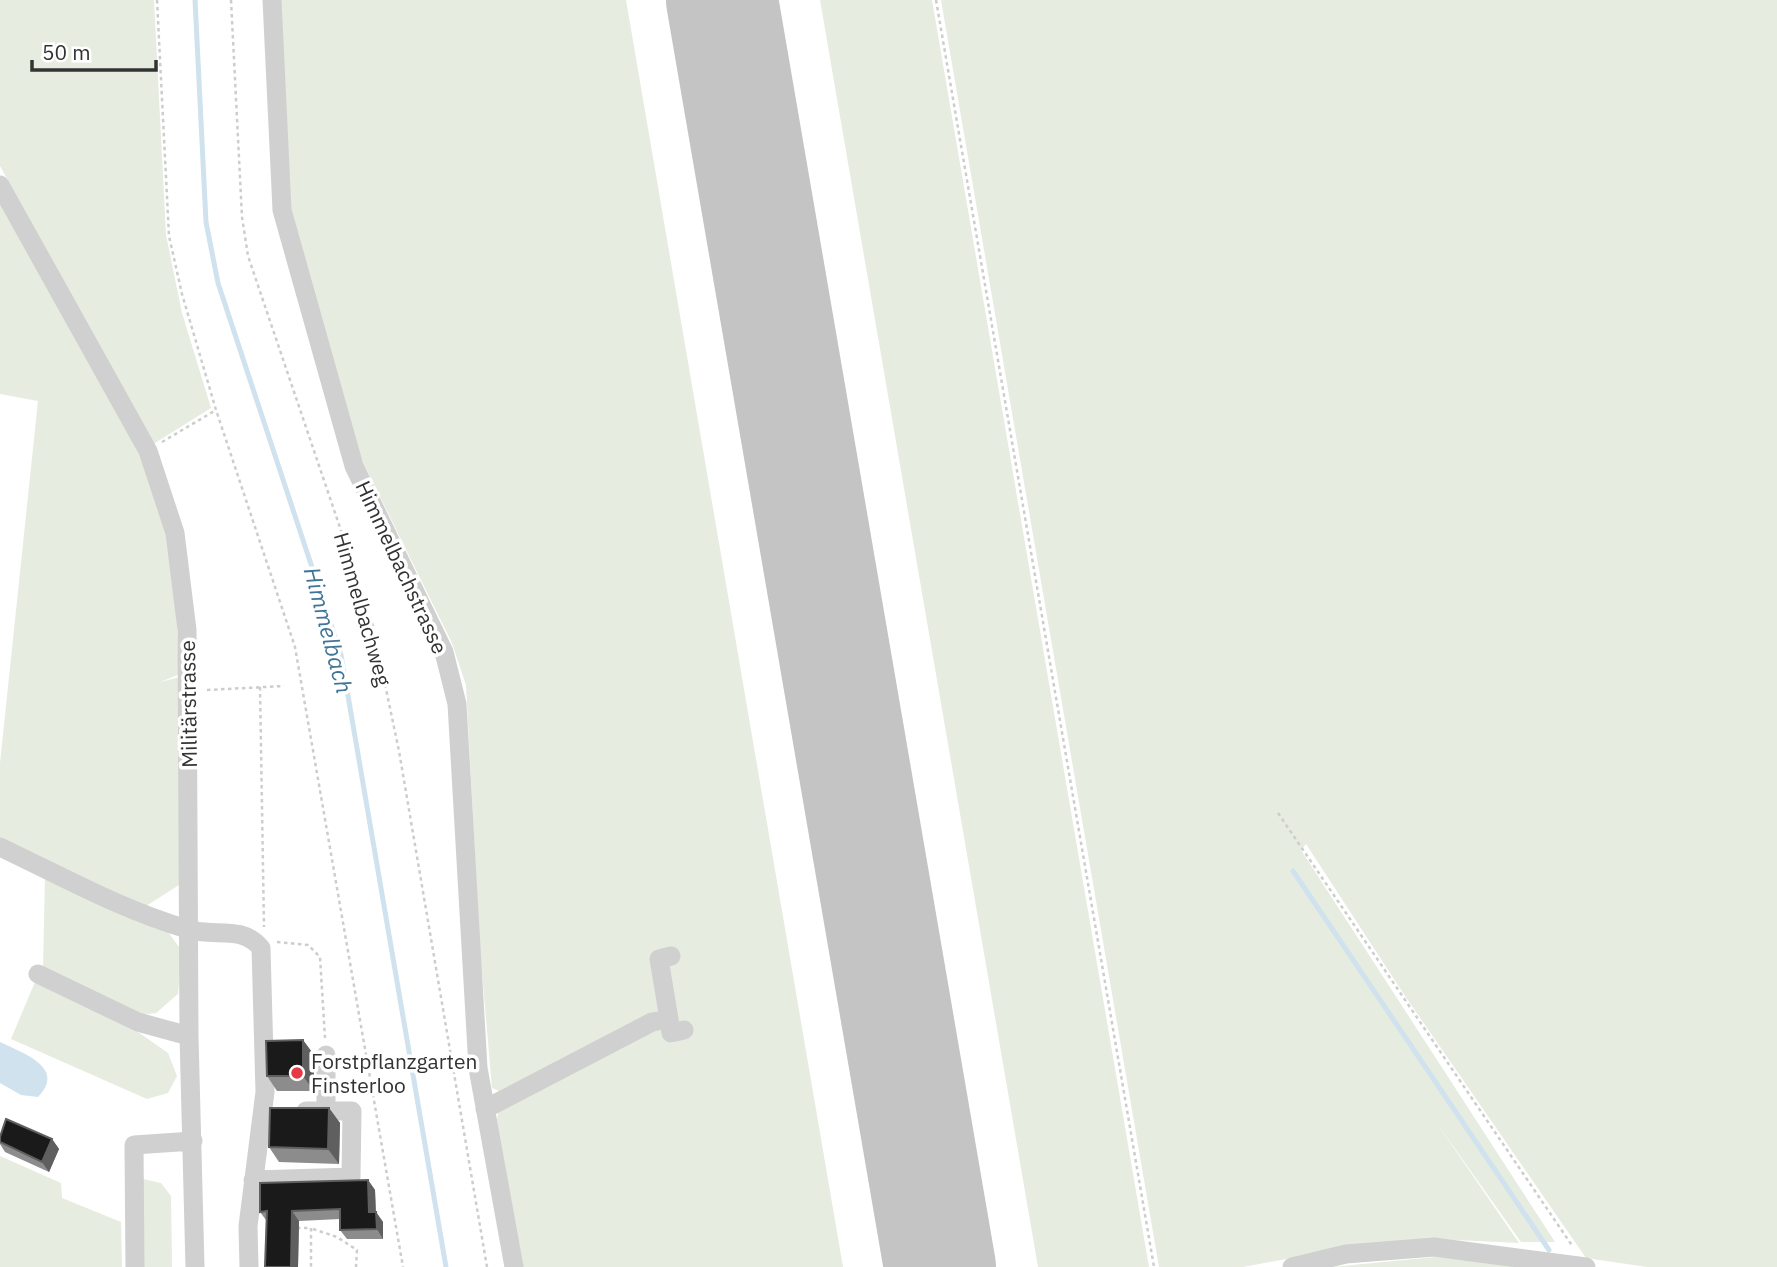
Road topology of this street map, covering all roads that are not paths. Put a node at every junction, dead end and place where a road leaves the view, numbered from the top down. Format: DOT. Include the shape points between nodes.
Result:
graph roads {
  1 [pos="272,0"];
  2 [pos="0,185"];
  3 [pos="0,848"];
  4 [pos="190,930"];
  5 [pos="671,956"];
  6 [pos="38,974"];
  7 [pos="189,1036"];
  8 [pos="326,1055"];
  9 [pos="485,1109"];
  10 [pos="263,1111"];
  11 [pos="326,1111"];
  12 [pos="193,1141"];
  13 [pos="253,1180"];
  14 [pos="1583,1261"];
  15 [pos="135,1267"];
  16 [pos="195,1267"];
  17 [pos="249,1267"];
  18 [pos="514,1267"];
  19 [pos="1292,1267"];
  1 -- 9 [label="street, Himmelbachstrasse" via="282,210 354,466 444,652 457,704 471,974"];
  2 -- 4 [label="street, Militärstrasse" via="148,451 175,533 195,690"];
  3 -- 4 [label="street"];
  4 -- 7 [label="street, Militärstrasse"];
  4 -- 10 [label="street" via="245,934 263,944"];
  5 -- 9 [label="street" via="659,958 676,1025 652,1022"];
  6 -- 7 [label="street" via="138,1022"];
  7 -- 12 [label="street, Militärstrasse"];
  8 -- 11 [label="street"];
  9 -- 18 [label="street, Himmelbachstrasse"];
  10 -- 11 [label="street"];
  10 -- 13 [label="street"];
  11 -- 13 [label="street" via="352,1111 351,1177"];
  12 -- 15 [label="street" via="134,1145"];
  12 -- 16 [label="street, Militärstrasse"];
  13 -- 17 [label="street"];
  14 -- 19 [label="street" via="1434,1247 1346,1254"];
}
